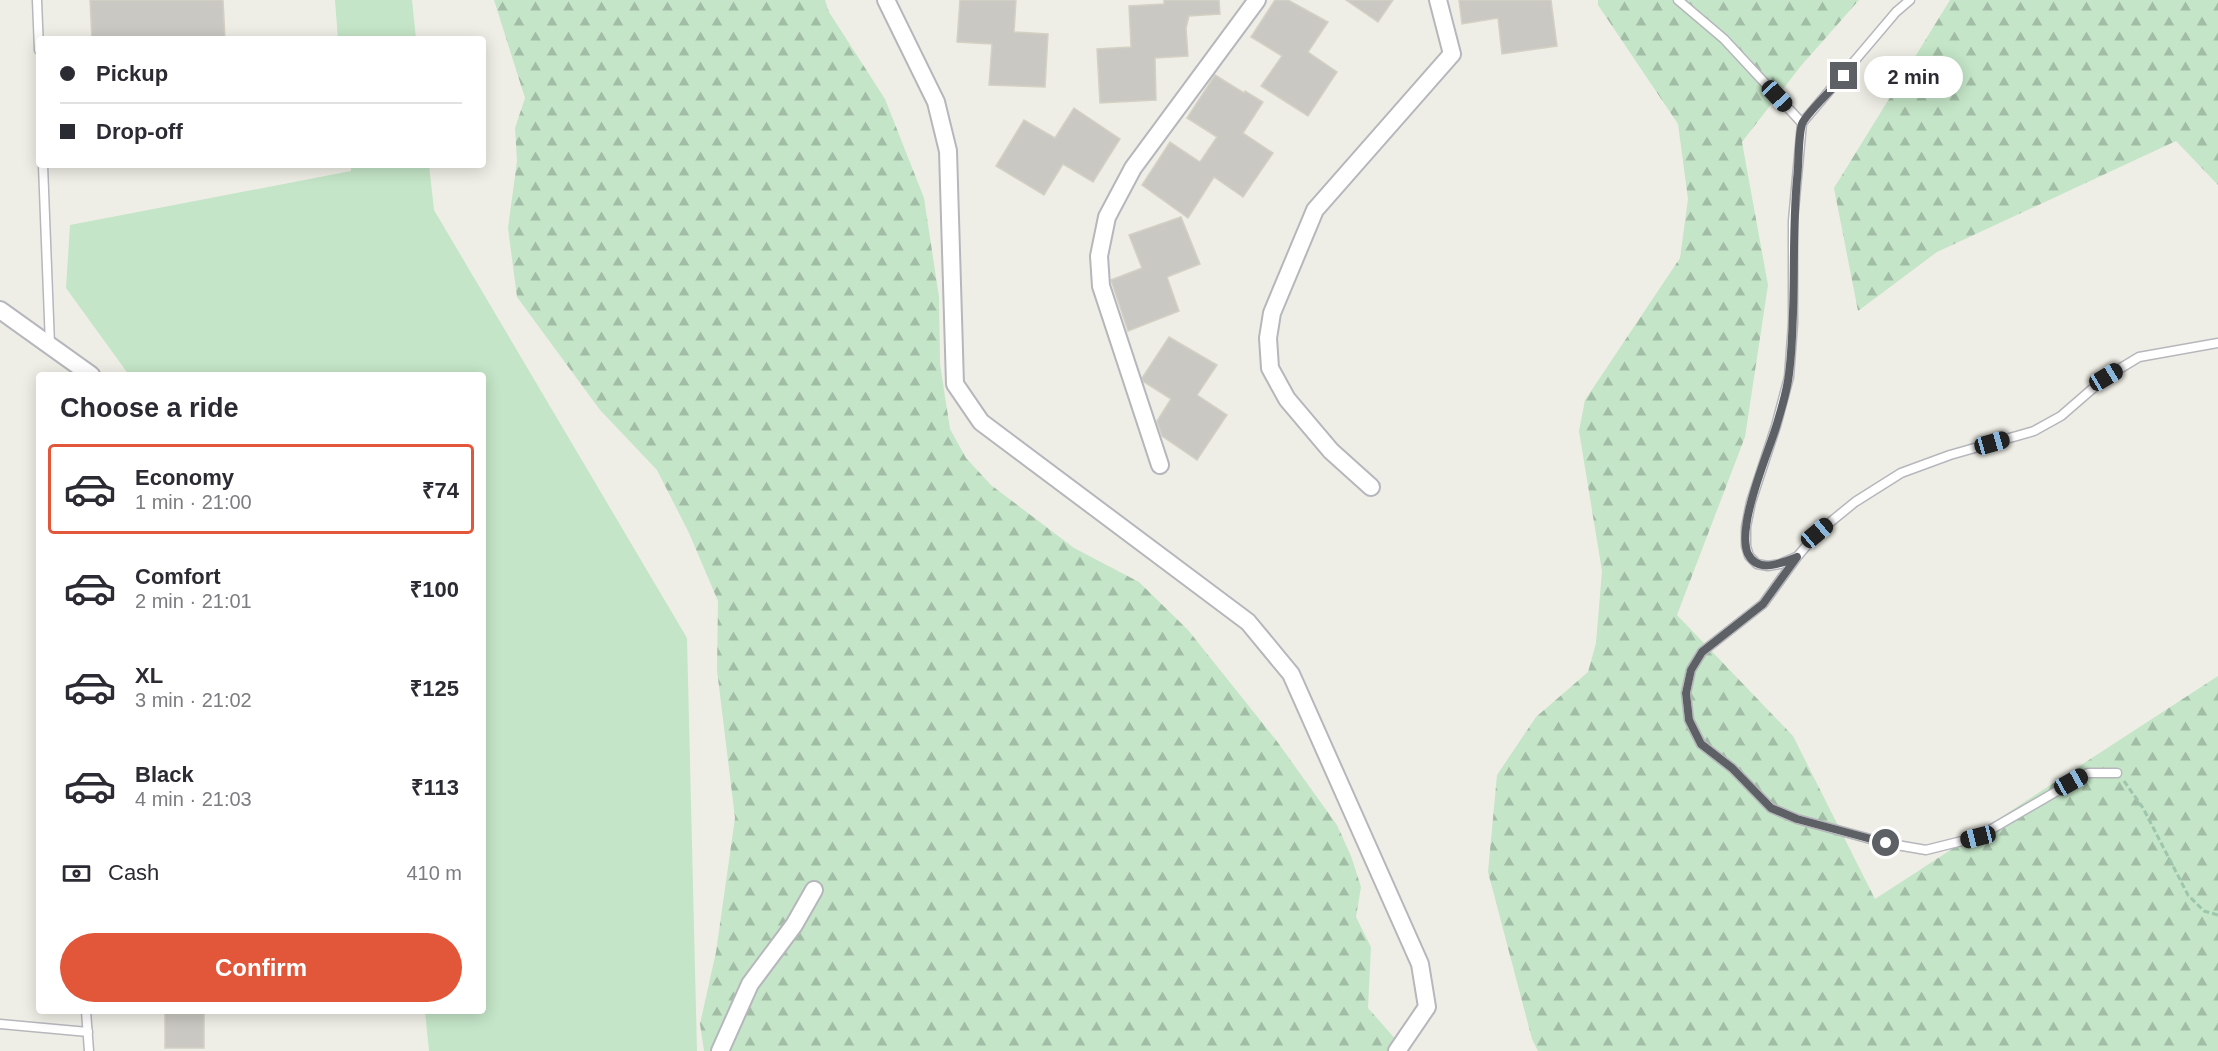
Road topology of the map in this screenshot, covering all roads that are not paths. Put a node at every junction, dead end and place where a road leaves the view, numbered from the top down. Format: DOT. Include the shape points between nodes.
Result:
graph roads {
  1 [pos="37,0"];
  2 [pos="886,0"];
  3 [pos="1257,0"];
  4 [pos="1438,0"];
  5 [pos="1678,0"];
  6 [pos="1910,0"];
  7 [pos="38,36"];
  8 [pos="1802,123"];
  9 [pos="43,168"];
  10 [pos="0,310"];
  11 [pos="2218,343"];
  12 [pos="50,345"];
  13 [pos="87,372"];
  14 [pos="1160,465"];
  15 [pos="1371,487"];
  16 [pos="1797,557"];
  17 [pos="2117,772"];
  18 [pos="814,890"];
  19 [pos="86,1014"];
  20 [pos="0,1024"];
  21 [pos="88,1032"];
  22 [pos="89,1051"];
  23 [pos="720,1051"];
  24 [pos="1397,1051"];
  1 -- 7 [label="lane"];
  2 -- 24 [label="street" via="936,102 948,151 956,384 981,422 1248,622 1291,674 1420,964 1426,1007"];
  3 -- 14 [label="street" via="1134,168 1107,217 1103,236 1099,256 1101,286"];
  4 -- 15 [label="street" via="1452,54 1316,210 1272,313 1268,338 1270,368 1287,399 1331,451"];
  5 -- 8 [label="lane" via="1724,39"];
  6 -- 8 [label="lane"];
  8 -- 16 [label="lane" via="1793,221 1794,323 1789,377 1746,526 1746,546 1757,564 1780,564"];
  9 -- 12 [label="lane"];
  10 -- 12 [label="street"];
  11 -- 16 [label="lane" via="2139,357 2106,377 2061,416 2034,431 1901,473 1855,502 1817,533"];
  12 -- 13 [label="street"];
  16 -- 17 [label="lane" via="1763,604 1702,652 1691,670 1686,693 1689,720 1701,744 1732,768 1771,808 1797,819 1926,850 1978,837 2088,772"];
  18 -- 23 [label="street" via="794,926 750,984"];
  19 -- 21 [label="lane"];
  20 -- 21 [label="lane"];
  21 -- 22 [label="lane"];
}
